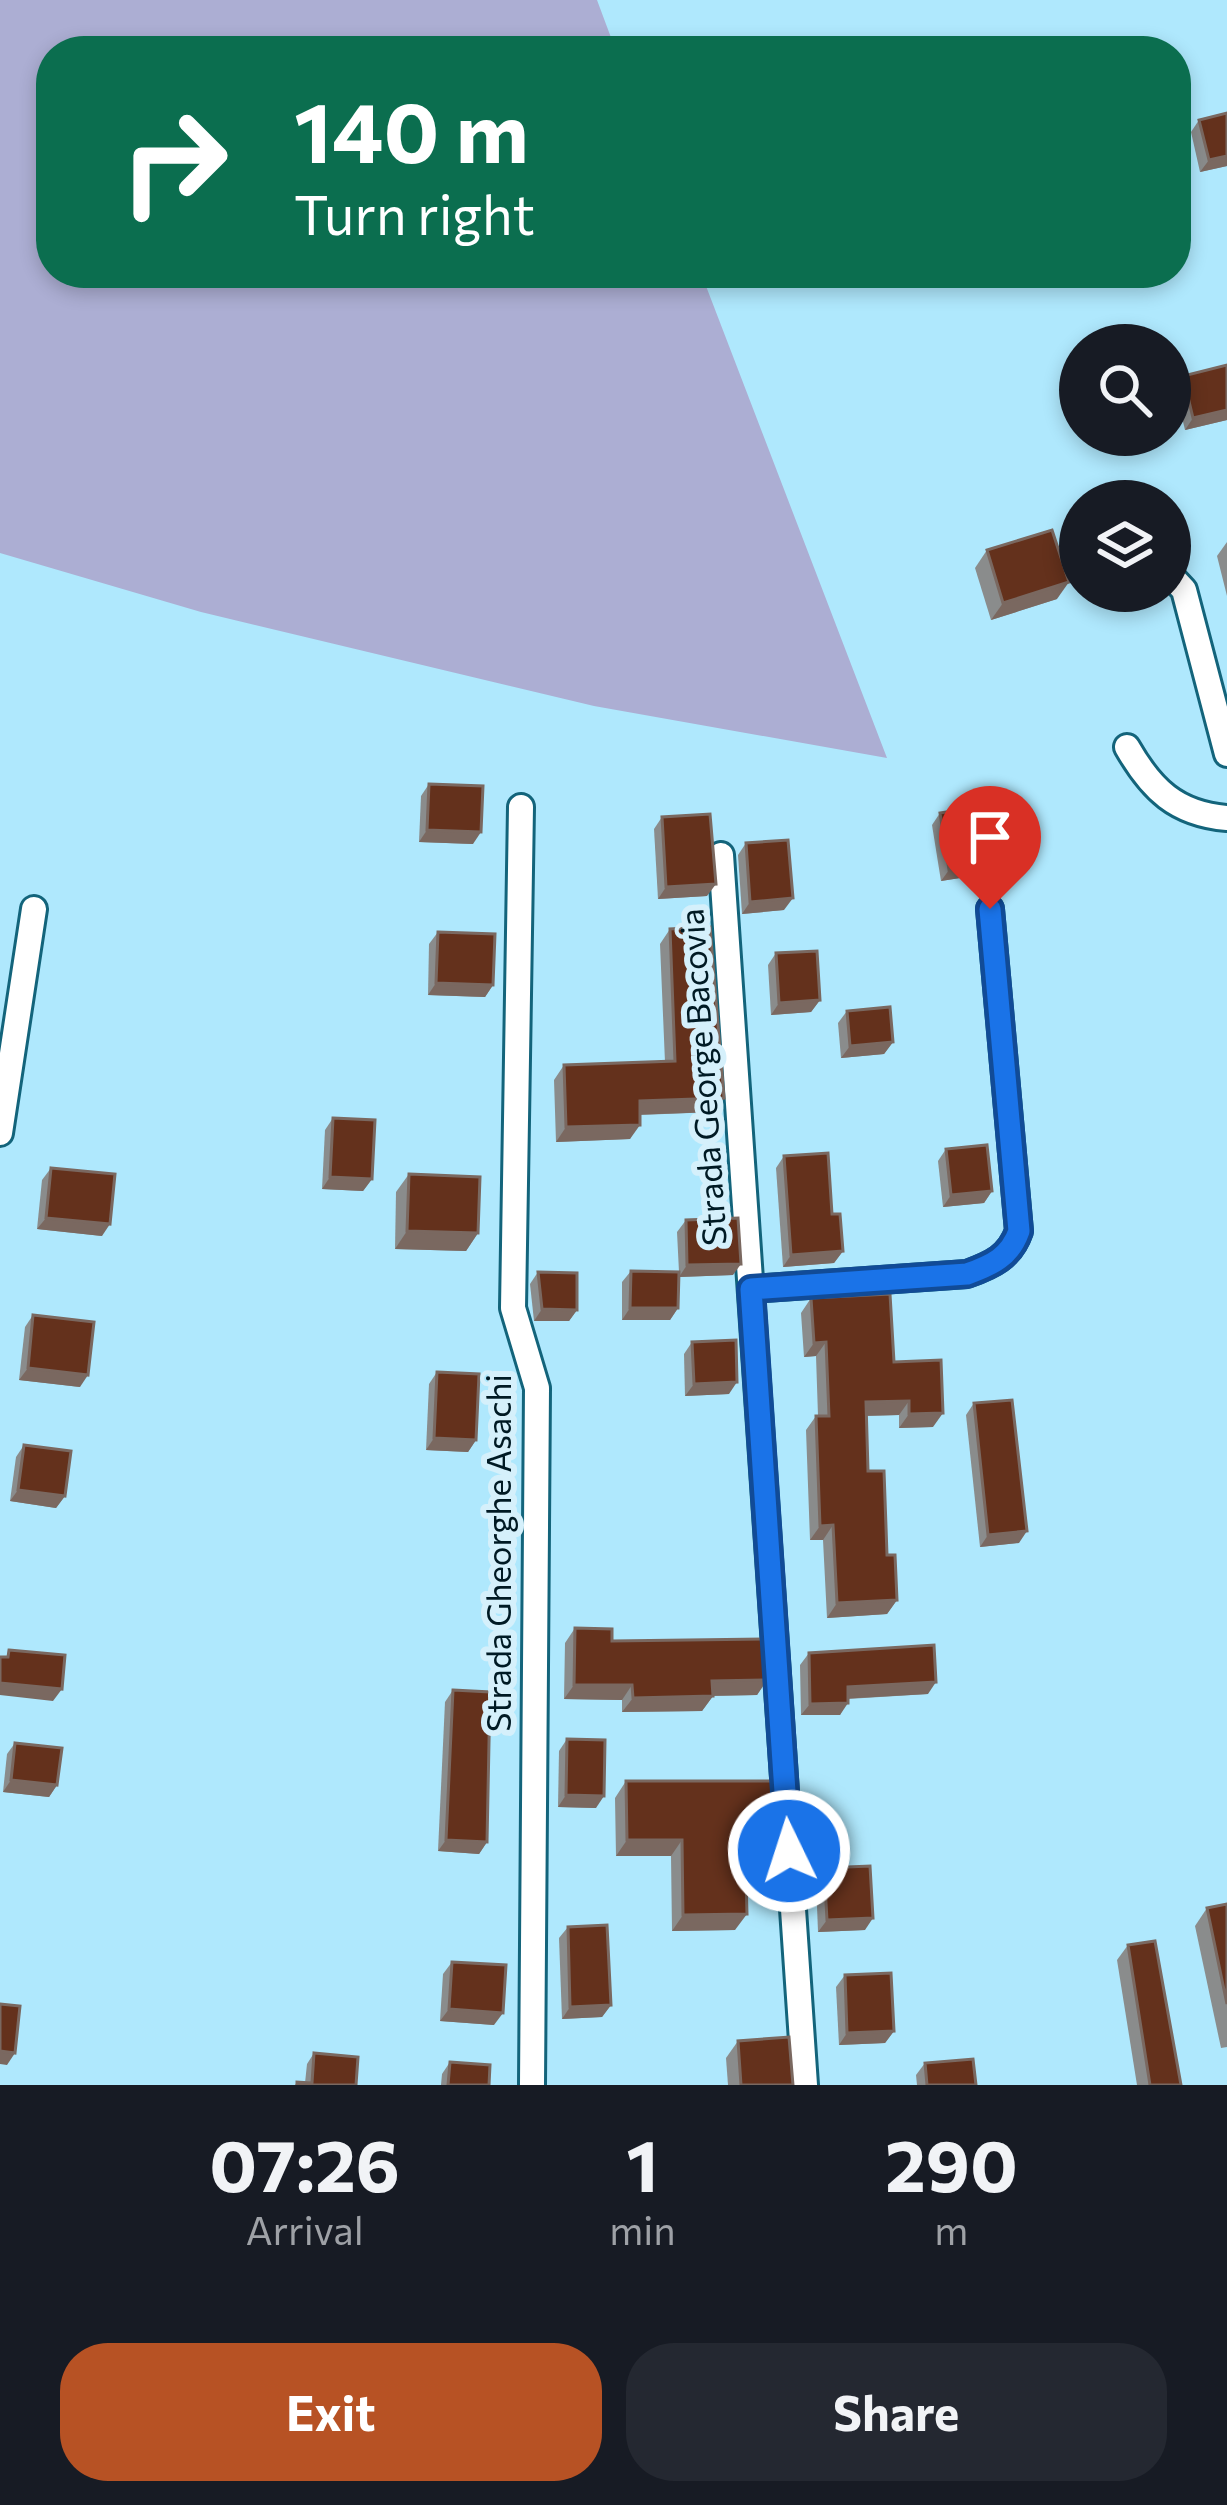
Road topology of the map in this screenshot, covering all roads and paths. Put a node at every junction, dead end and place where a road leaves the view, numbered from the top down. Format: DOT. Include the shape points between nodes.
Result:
graph roads {
  1 [pos="1190,612"];
  2 [pos="1127,747"];
  3 [pos="1227,754"];
  4 [pos="521,808"];
  5 [pos="1227,818"];
  6 [pos="722,855"];
  7 [pos="34,909"];
  8 [pos="990,909"];
  9 [pos="0,1132"];
  10 [pos="751,1289"];
  11 [pos="532,2085"];
  12 [pos="805,2085"];
  1 -- 3 [label="street"];
  2 -- 5 [label="street" via="1171,803"];
  4 -- 11 [label="street, Strada Gheorghe Asachi" via="513,1308 537,1388"];
  6 -- 10 [label="street, Strada George Bacovia"];
  7 -- 9 [label="street"];
  8 -- 10 [label="street" via="1019,1231 1013,1248 967,1274"];
  10 -- 12 [label="street, Strada George Bacovia"];
}
